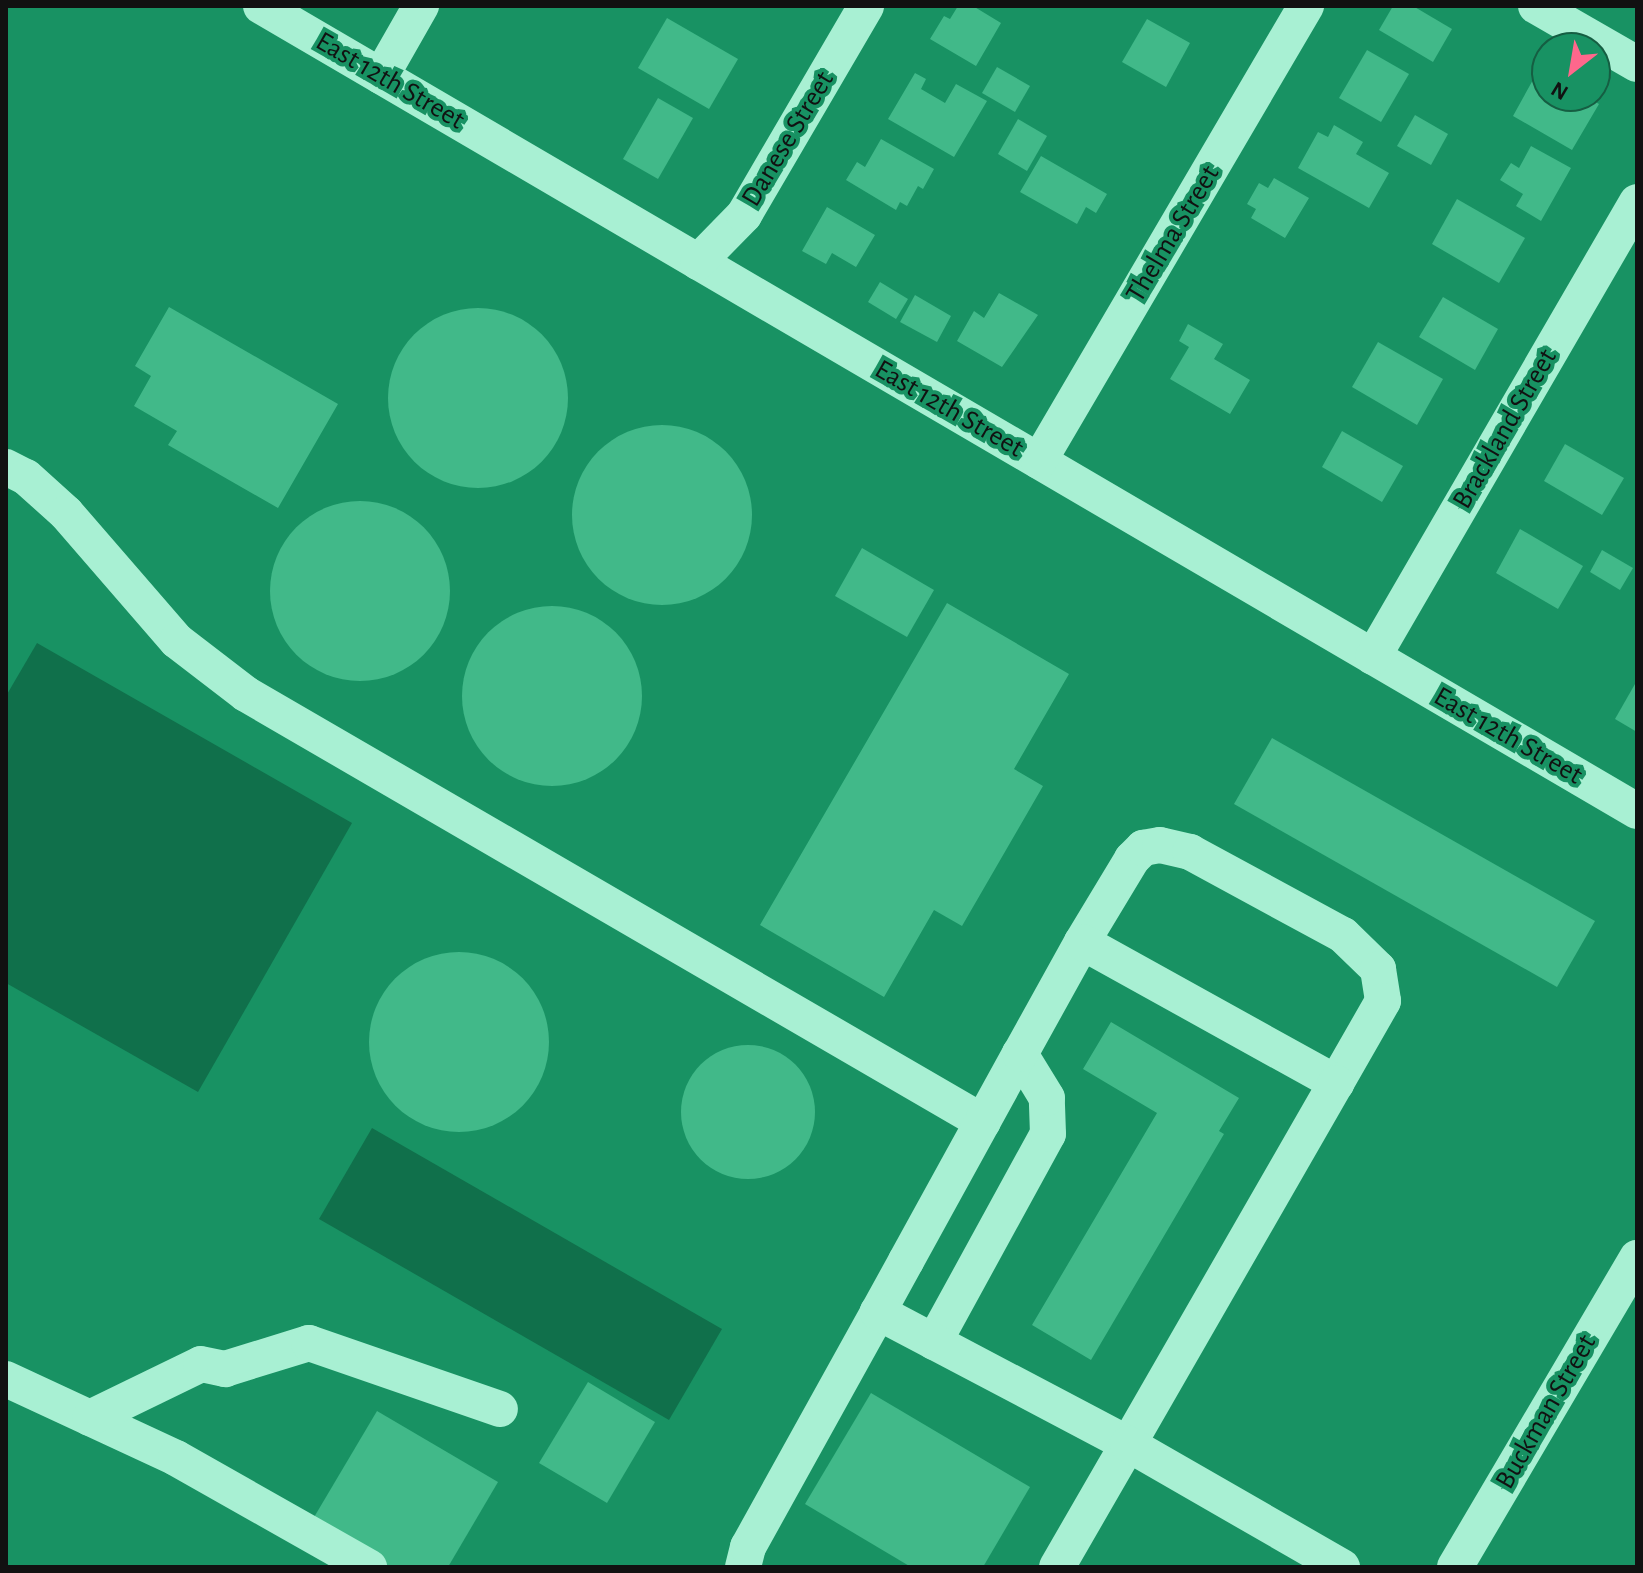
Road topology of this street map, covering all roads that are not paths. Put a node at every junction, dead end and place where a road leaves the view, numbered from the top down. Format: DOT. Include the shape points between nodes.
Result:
graph roads {
  1 [pos="261,6"];
  2 [pos="421,6"];
  3 [pos="866,6"];
  4 [pos="1306,6"];
  5 [pos="1536,6"];
  6 [pos="1637,64"];
  7 [pos="381,76"];
  8 [pos="1637,202"];
  9 [pos="698,262"];
  10 [pos="1039,461"];
  11 [pos="6,467"];
  12 [pos="1373,657"];
  13 [pos="1637,811"];
  14 [pos="1082,942"];
  15 [pos="1020,1054"];
  16 [pos="1336,1083"];
  17 [pos="983,1122"];
  18 [pos="1634,1271"];
  19 [pos="878,1312"];
  20 [pos="934,1342"];
  21 [pos="6,1379"];
  22 [pos="500,1409"];
  23 [pos="90,1418"];
  24 [pos="1128,1444"];
  25 [pos="369,1567"];
  26 [pos="743,1567"];
  27 [pos="1057,1567"];
  28 [pos="1342,1567"];
  29 [pos="1455,1567"];
  1 -- 7 [label="street, East 12th Street"];
  2 -- 7 [label="street"];
  3 -- 9 [label="street, Danese Street" via="744,215"];
  4 -- 10 [label="street, Thelma Street"];
  5 -- 6 [label="street"];
  7 -- 9 [label="street, East 12th Street"];
  8 -- 12 [label="street, Brackland Street"];
  9 -- 10 [label="street, East 12th Street"];
  10 -- 12 [label="street, East 12th Street"];
  11 -- 17 [label="street" via="26,477 66,513 177,641 246,694"];
  12 -- 13 [label="street, East 12th Street"];
  14 -- 15 [label="street"];
  14 -- 16 [label="street"];
  14 -- 16 [label="street" via="1132,859 1143,848 1160,845 1190,852 1343,935 1378,969 1383,1001"];
  15 -- 17 [label="street"];
  15 -- 20 [label="street" via="1047,1098 1048,1134"];
  16 -- 24 [label="street"];
  17 -- 19 [label="street"];
  18 -- 29 [label="street, Buckman Street"];
  19 -- 20 [label="street"];
  19 -- 26 [label="street" via="748,1547"];
  20 -- 24 [label="street"];
  21 -- 23 [label="street"];
  22 -- 23 [label="street" via="309,1343 225,1369 201,1364"];
  23 -- 25 [label="street" via="176,1458"];
  24 -- 27 [label="street"];
  24 -- 28 [label="street"];
}
